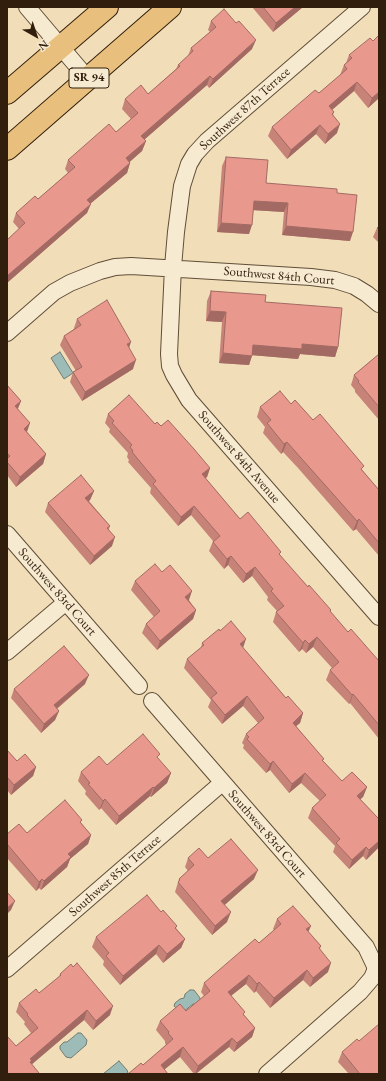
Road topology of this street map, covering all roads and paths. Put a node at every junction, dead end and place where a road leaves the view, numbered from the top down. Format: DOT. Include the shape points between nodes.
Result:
graph roads {
  1 [pos="27,7"];
  2 [pos="106,7"];
  3 [pos="170,7"];
  4 [pos="362,7"];
  5 [pos="61,46"];
  6 [pos="88,79"];
  7 [pos="7,93"];
  8 [pos="7,149"];
  9 [pos="173,267"];
  10 [pos="379,304"];
  11 [pos="7,333"];
  12 [pos="7,534"];
  13 [pos="66,602"];
  14 [pos="379,617"];
  15 [pos="7,652"];
  16 [pos="139,686"];
  17 [pos="152,701"];
  18 [pos="222,783"];
  19 [pos="7,969"];
  20 [pos="267,1074"];
  1 -- 5 [label="street"];
  2 -- 5 [label="main road"];
  3 -- 6 [label="main road, SR 94"];
  4 -- 9 [label="street, Southwest 87th Terrace" via="233,117 195,154 182,186"];
  5 -- 6 [label="street"];
  5 -- 7 [label="main road"];
  6 -- 8 [label="main road, SR 94"];
  9 -- 10 [label="street, Southwest 84th Court" via="334,280 354,286"];
  9 -- 11 [label="street" via="120,267 85,276 54,292"];
  9 -- 14 [label="street, Southwest 84th Avenue" via="170,366 183,391 219,436"];
  12 -- 13 [label="street, Southwest 83rd Court"];
  13 -- 15 [label="street"];
  13 -- 16 [label="street, Southwest 83rd Court"];
  17 -- 18 [label="street, Southwest 83rd Court"];
  18 -- 19 [label="street, Southwest 85th Terrace"];
  18 -- 20 [label="street, Southwest 83rd Court" via="366,947 375,966 369,983"];
}
